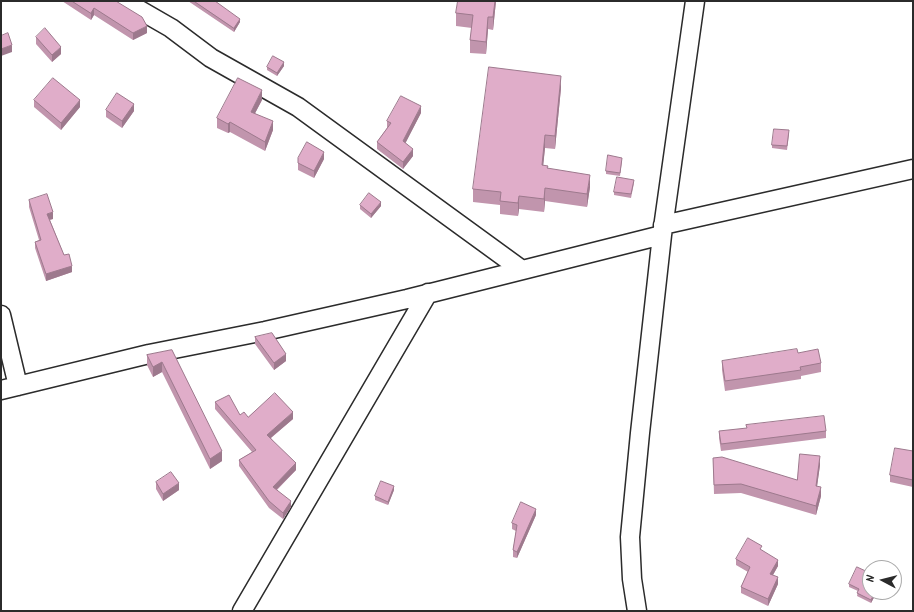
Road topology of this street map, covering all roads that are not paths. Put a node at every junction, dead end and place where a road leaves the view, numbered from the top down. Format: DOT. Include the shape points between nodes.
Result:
graph roads {
  1 [pos="124,1"];
  2 [pos="695,1"];
  3 [pos="913,169"];
  4 [pos="663,230"];
  5 [pos="522,270"];
  6 [pos="428,293"];
  7 [pos="1,315"];
  8 [pos="10,388"];
  9 [pos="242,611"];
  10 [pos="637,611"];
  1 -- 5 [label="street" via="171,28 211,58 298,107"];
  2 -- 4 [label="street"];
  3 -- 4 [label="street"];
  4 -- 5 [label="street"];
  4 -- 10 [label="street" via="630,537"];
  5 -- 6 [label="street"];
  6 -- 8 [label="street" via="265,331 149,354"];
  6 -- 9 [label="street"];
  7 -- 8 [label="street"];
}
